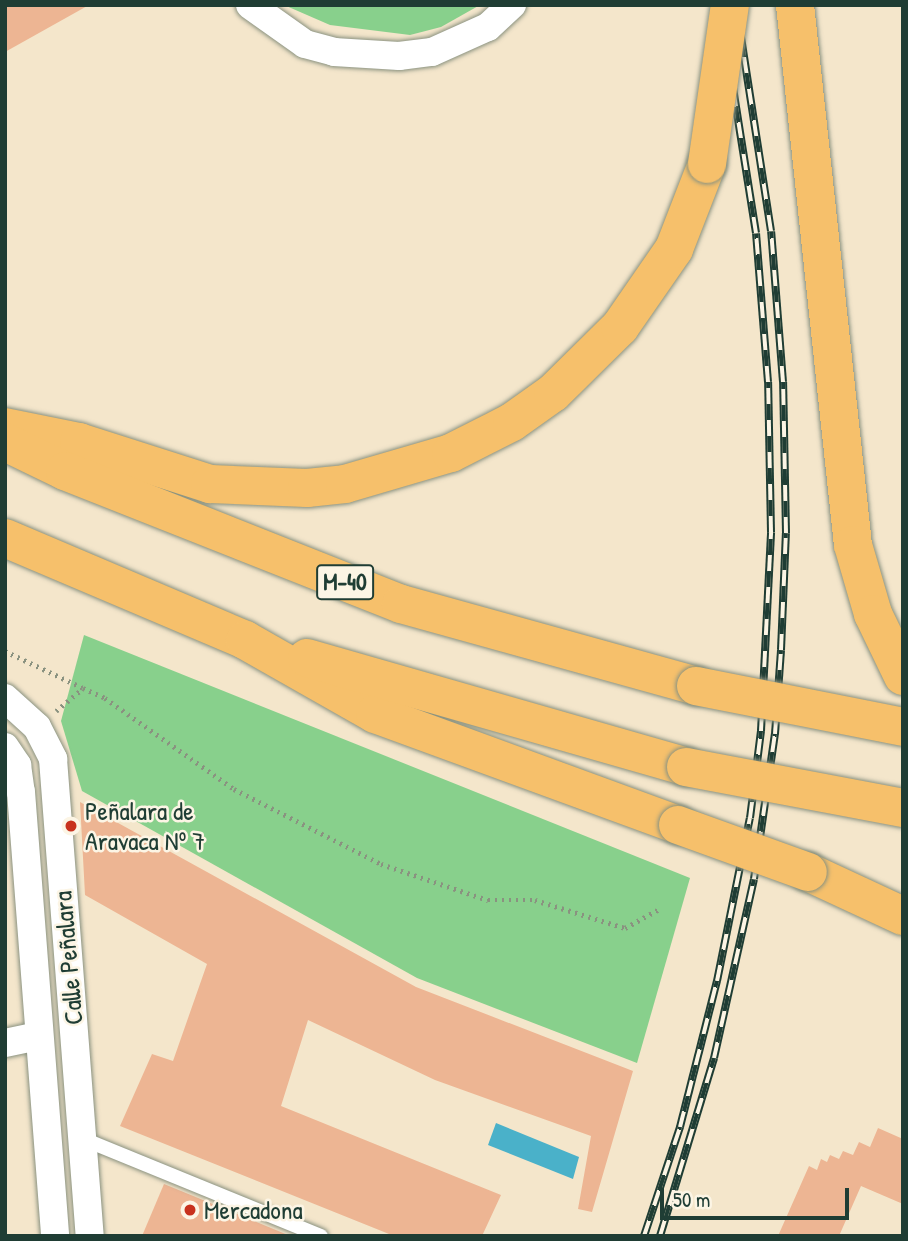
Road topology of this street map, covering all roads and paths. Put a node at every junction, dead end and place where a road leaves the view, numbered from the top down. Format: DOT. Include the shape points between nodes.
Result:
graph roads {
  1 [pos="250,5"];
  2 [pos="512,5"];
  3 [pos="730,5"];
  4 [pos="795,5"];
  5 [pos="5,427"];
  6 [pos="5,442"];
  7 [pos="5,538"];
  8 [pos="245,640"];
  9 [pos="5,651"];
  10 [pos="903,676"];
  11 [pos="83,688"];
  12 [pos="5,698"];
  13 [pos="37,727"];
  14 [pos="903,727"];
  15 [pos="5,747"];
  16 [pos="903,808"];
  17 [pos="657,910"];
  18 [pos="903,916"];
  19 [pos="38,1036"];
  20 [pos="5,1043"];
  21 [pos="83,1139"];
  22 [pos="55,1236"];
  23 [pos="90,1236"];
  24 [pos="321,1236"];
  1 -- 2 [label="street" via="305,44 334,52 399,56 432,52 488,27"];
  3 -- 5 [label="highway, bridge" via="707,164 674,249 620,327 553,393 512,422 451,453 345,484 307,488 210,484 79,442"];
  4 -- 10 [label="highway" via="853,545 873,614"];
  6 -- 14 [label="highway, M-40, bridge" via="65,471 401,604 696,687"];
  7 -- 8 [label="highway"];
  8 -- 16 [label="highway, bridge" via="686,767"];
  8 -- 18 [label="highway, bridge" via="375,714 808,872"];
  9 -- 11 [label="path"];
  11 -- 13 [label="path"];
  11 -- 17 [label="path" via="129,712 234,789 381,864 488,900 535,900 625,929"];
  12 -- 13 [label="street, Calle Peñalara"];
  13 -- 21 [label="street, Calle Peñalara" via="53,759"];
  15 -- 19 [label="street, Calle Peñalara" via="16,765 21,792"];
  19 -- 20 [label="street, Calle Peñalara"];
  19 -- 22 [label="street, Calle Peñalara"];
  21 -- 23 [label="street, Calle Peñalara"];
  21 -- 24 [label="lane"];
}
